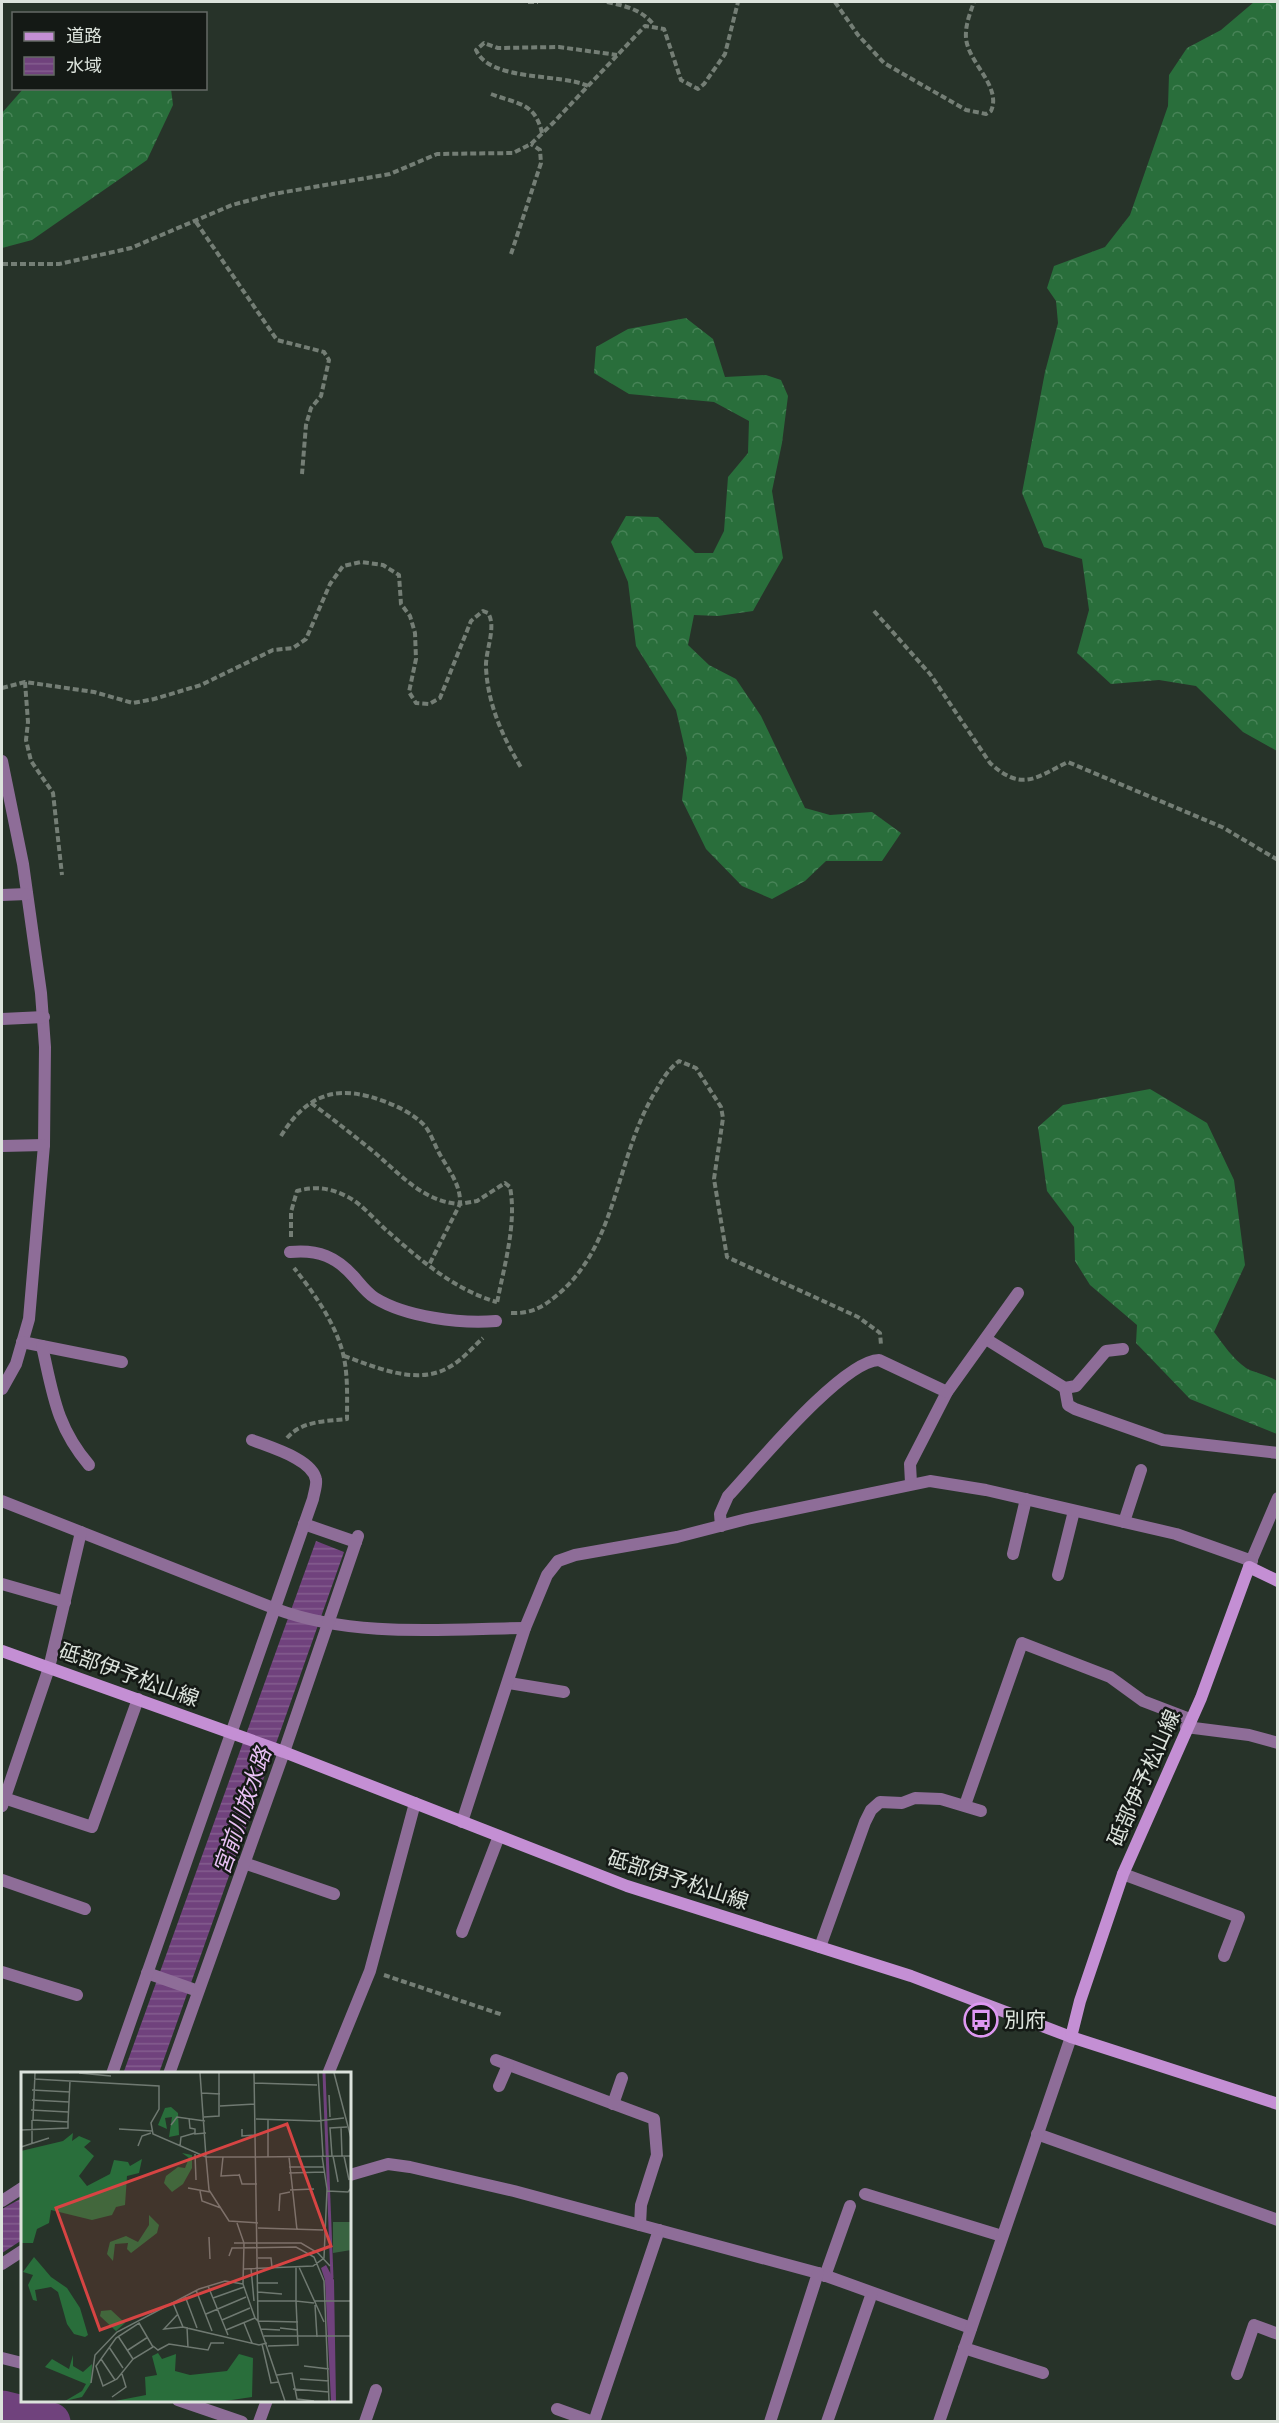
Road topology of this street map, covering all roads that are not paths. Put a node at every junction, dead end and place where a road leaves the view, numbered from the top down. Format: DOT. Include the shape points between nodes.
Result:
graph roads {
  1 [pos="2,764"];
  2 [pos="27,894"];
  3 [pos="2,895"];
  4 [pos="44,1017"];
  5 [pos="2,1019"];
  6 [pos="44,1145"];
  7 [pos="2,1146"];
  8 [pos="290,1252"];
  9 [pos="1018,1293"];
  10 [pos="497,1317"];
  11 [pos="986,1339"];
  12 [pos="22,1342"];
  13 [pos="42,1346"];
  14 [pos="1123,1349"];
  15 [pos="122,1362"];
  16 [pos="2,1389"];
  17 [pos="1065,1389"];
  18 [pos="947,1392"];
  19 [pos="252,1440"];
  20 [pos="1278,1453"];
  21 [pos="89,1465"];
  22 [pos="1141,1470"];
  23 [pos="911,1483"];
  24 [pos="1278,1498"];
  25 [pos="1026,1499"];
  26 [pos="2,1501"];
  27 [pos="1074,1511"];
  28 [pos="1124,1522"];
  29 [pos="308,1526"];
  30 [pos="721,1526"];
  31 [pos="81,1532"];
  32 [pos="1013,1554"];
  33 [pos="1250,1564"];
  34 [pos="1058,1575"];
  35 [pos="1278,1581"];
  36 [pos="2,1584"];
  37 [pos="65,1602"];
  38 [pos="279,1610"];
  39 [pos="324,1624"];
  40 [pos="525,1628"];
  41 [pos="2,1651"];
  42 [pos="50,1668"];
  43 [pos="509,1683"];
  44 [pos="564,1692"];
  45 [pos="138,1700"];
  46 [pos="1188,1723"];
  47 [pos="237,1735"];
  48 [pos="1278,1743"];
  49 [pos="280,1750"];
  50 [pos="3,1802"];
  51 [pos="415,1803"];
  52 [pos="965,1805"];
  53 [pos="981,1811"];
  54 [pos="462,1822"];
  55 [pos="499,1836"];
  56 [pos="244,1863"];
  57 [pos="1123,1874"];
  58 [pos="2,1880"];
  59 [pos="334,1894"];
  60 [pos="85,1909"];
  61 [pos="462,1932"];
  62 [pos="820,1947"];
  63 [pos="1224,1956"];
  64 [pos="2,1972"];
  65 [pos="151,1975"];
  66 [pos="195,1990"];
  67 [pos="77,1995"];
  68 [pos="1071,2037"];
  69 [pos="112,2072"];
  70 [pos="169,2072"];
  71 [pos="328,2072"];
  72 [pos="622,2078"];
  73 [pos="499,2086"];
  74 [pos="1277,2103"];
  75 [pos="613,2104"];
  76 [pos="1037,2134"];
  77 [pos="351,2175"];
  78 [pos="21,2189"];
  79 [pos="865,2194"];
  80 [pos="2,2201"];
  81 [pos="850,2206"];
  82 [pos="1278,2220"];
  83 [pos="640,2225"];
  84 [pos="659,2230"];
  85 [pos="1002,2236"];
  86 [pos="21,2252"];
  87 [pos="2,2264"];
  88 [pos="822,2275"];
  89 [pos="872,2293"];
  90 [pos="971,2328"];
  91 [pos="1278,2334"];
  92 [pos="964,2348"];
  93 [pos="2,2358"];
  94 [pos="21,2363"];
  95 [pos="1043,2373"];
  96 [pos="1237,2374"];
  97 [pos="376,2390"];
  98 [pos="184,2402"];
  99 [pos="266,2402"];
  100 [pos="557,2409"];
  101 [pos="242,2421"];
  102 [pos="259,2421"];
  103 [pos="364,2421"];
  104 [pos="593,2421"];
  105 [pos="770,2421"];
  106 [pos="827,2421"];
  107 [pos="939,2421"];
  1 -- 2 [label="street"];
  2 -- 3 [label="street"];
  2 -- 4 [label="street"];
  4 -- 5 [label="street"];
  4 -- 6 [label="street"];
  6 -- 7 [label="street"];
  6 -- 12 [label="street" via="29,1319"];
  8 -- 10 [label="street" via="321,1252 349,1271 374,1298 408,1310 453,1321"];
  9 -- 11 [label="street"];
  11 -- 17 [label="street"];
  11 -- 18 [label="street"];
  12 -- 13 [label="street"];
  12 -- 16 [label="street" via="16,1364"];
  13 -- 15 [label="street"];
  13 -- 21 [label="street" via="60,1423"];
  14 -- 17 [label="street" via="1106,1351 1076,1386"];
  17 -- 20 [label="street" via="1068,1405 1074,1409 1164,1440"];
  18 -- 23 [label="street" via="910,1464"];
  18 -- 30 [label="street" via="879,1360 849,1372 728,1496 720,1514"];
  19 -- 29 [label="street" via="294,1457 312,1470 317,1480"];
  22 -- 28 [label="street"];
  23 -- 25 [label="street" via="958,1484"];
  23 -- 30 [label="street"];
  24 -- 33 [label="street"];
  25 -- 27 [label="street"];
  25 -- 32 [label="street"];
  26 -- 31 [label="street"];
  27 -- 28 [label="street"];
  27 -- 34 [label="street"];
  28 -- 33 [label="street" via="1213,1546"];
  29 -- 38 [label="street"];
  29 -- 39 [label="street" via="353,1539"];
  30 -- 40 [label="street" via="558,1561 546,1575"];
  31 -- 37 [label="street"];
  31 -- 38 [label="street"];
  33 -- 35 [label="main road"];
  33 -- 46 [label="main road, 砥部伊予松山線" via="1201,1698"];
  36 -- 37 [label="street"];
  37 -- 42 [label="street"];
  38 -- 39 [label="street"];
  38 -- 47 [label="street"];
  39 -- 40 [label="street"];
  39 -- 49 [label="street"];
  40 -- 43 [label="street"];
  41 -- 42 [label="main road, 砥部伊予松山線"];
  42 -- 45 [label="main road, 砥部伊予松山線"];
  42 -- 50 [label="street"];
  43 -- 44 [label="street"];
  43 -- 54 [label="street"];
  45 -- 47 [label="main road, 砥部伊予松山線"];
  45 -- 50 [label="street" via="92,1827"];
  46 -- 48 [label="street"];
  46 -- 52 [label="street" via="1143,1701 1110,1677 1023,1643"];
  46 -- 57 [label="main road, 砥部伊予松山線"];
  47 -- 49 [label="main road, 砥部伊予松山線"];
  47 -- 65 [label="street"];
  49 -- 51 [label="main road, 砥部伊予松山線"];
  49 -- 56 [label="street"];
  51 -- 54 [label="main road, 砥部伊予松山線"];
  51 -- 71 [label="street" via="370,1971"];
  52 -- 53 [label="street"];
  52 -- 62 [label="street" via="915,1798 902,1803 880,1802 871,1810"];
  54 -- 55 [label="main road, 砥部伊予松山線"];
  55 -- 61 [label="street"];
  55 -- 62 [label="main road, 砥部伊予松山線" via="627,1886"];
  56 -- 59 [label="street"];
  56 -- 66 [label="street"];
  57 -- 63 [label="street" via="1239,1917"];
  57 -- 68 [label="main road, 砥部伊予松山線"];
  58 -- 60 [label="street"];
  62 -- 68 [label="main road, 砥部伊予松山線" via="911,1976"];
  64 -- 67 [label="street"];
  65 -- 66 [label="street"];
  65 -- 69 [label="street"];
  66 -- 70 [label="street"];
  68 -- 74 [label="main road, 砥部伊予松山線"];
  68 -- 76 [label="street"];
  72 -- 75 [label="street"];
  73 -- 75 [label="street" via="502,2062"];
  75 -- 83 [label="street" via="654,2119 657,2155 641,2205"];
  76 -- 82 [label="street"];
  76 -- 85 [label="street"];
  77 -- 83 [label="street" via="388,2164 410,2167"];
  78 -- 80 [label="street"];
  79 -- 85 [label="street"];
  81 -- 88 [label="street"];
  83 -- 84 [label="street"];
  84 -- 88 [label="street"];
  84 -- 104 [label="street"];
  85 -- 90 [label="street"];
  86 -- 87 [label="street"];
  88 -- 89 [label="street"];
  88 -- 105 [label="street"];
  89 -- 90 [label="street"];
  89 -- 106 [label="street"];
  90 -- 92 [label="street"];
  91 -- 96 [label="street" via="1254,2325"];
  92 -- 95 [label="street"];
  92 -- 107 [label="street"];
  93 -- 94 [label="street"];
  97 -- 103 [label="street"];
  98 -- 101 [label="street"];
  99 -- 102 [label="street"];
  100 -- 104 [label="street"];
}
